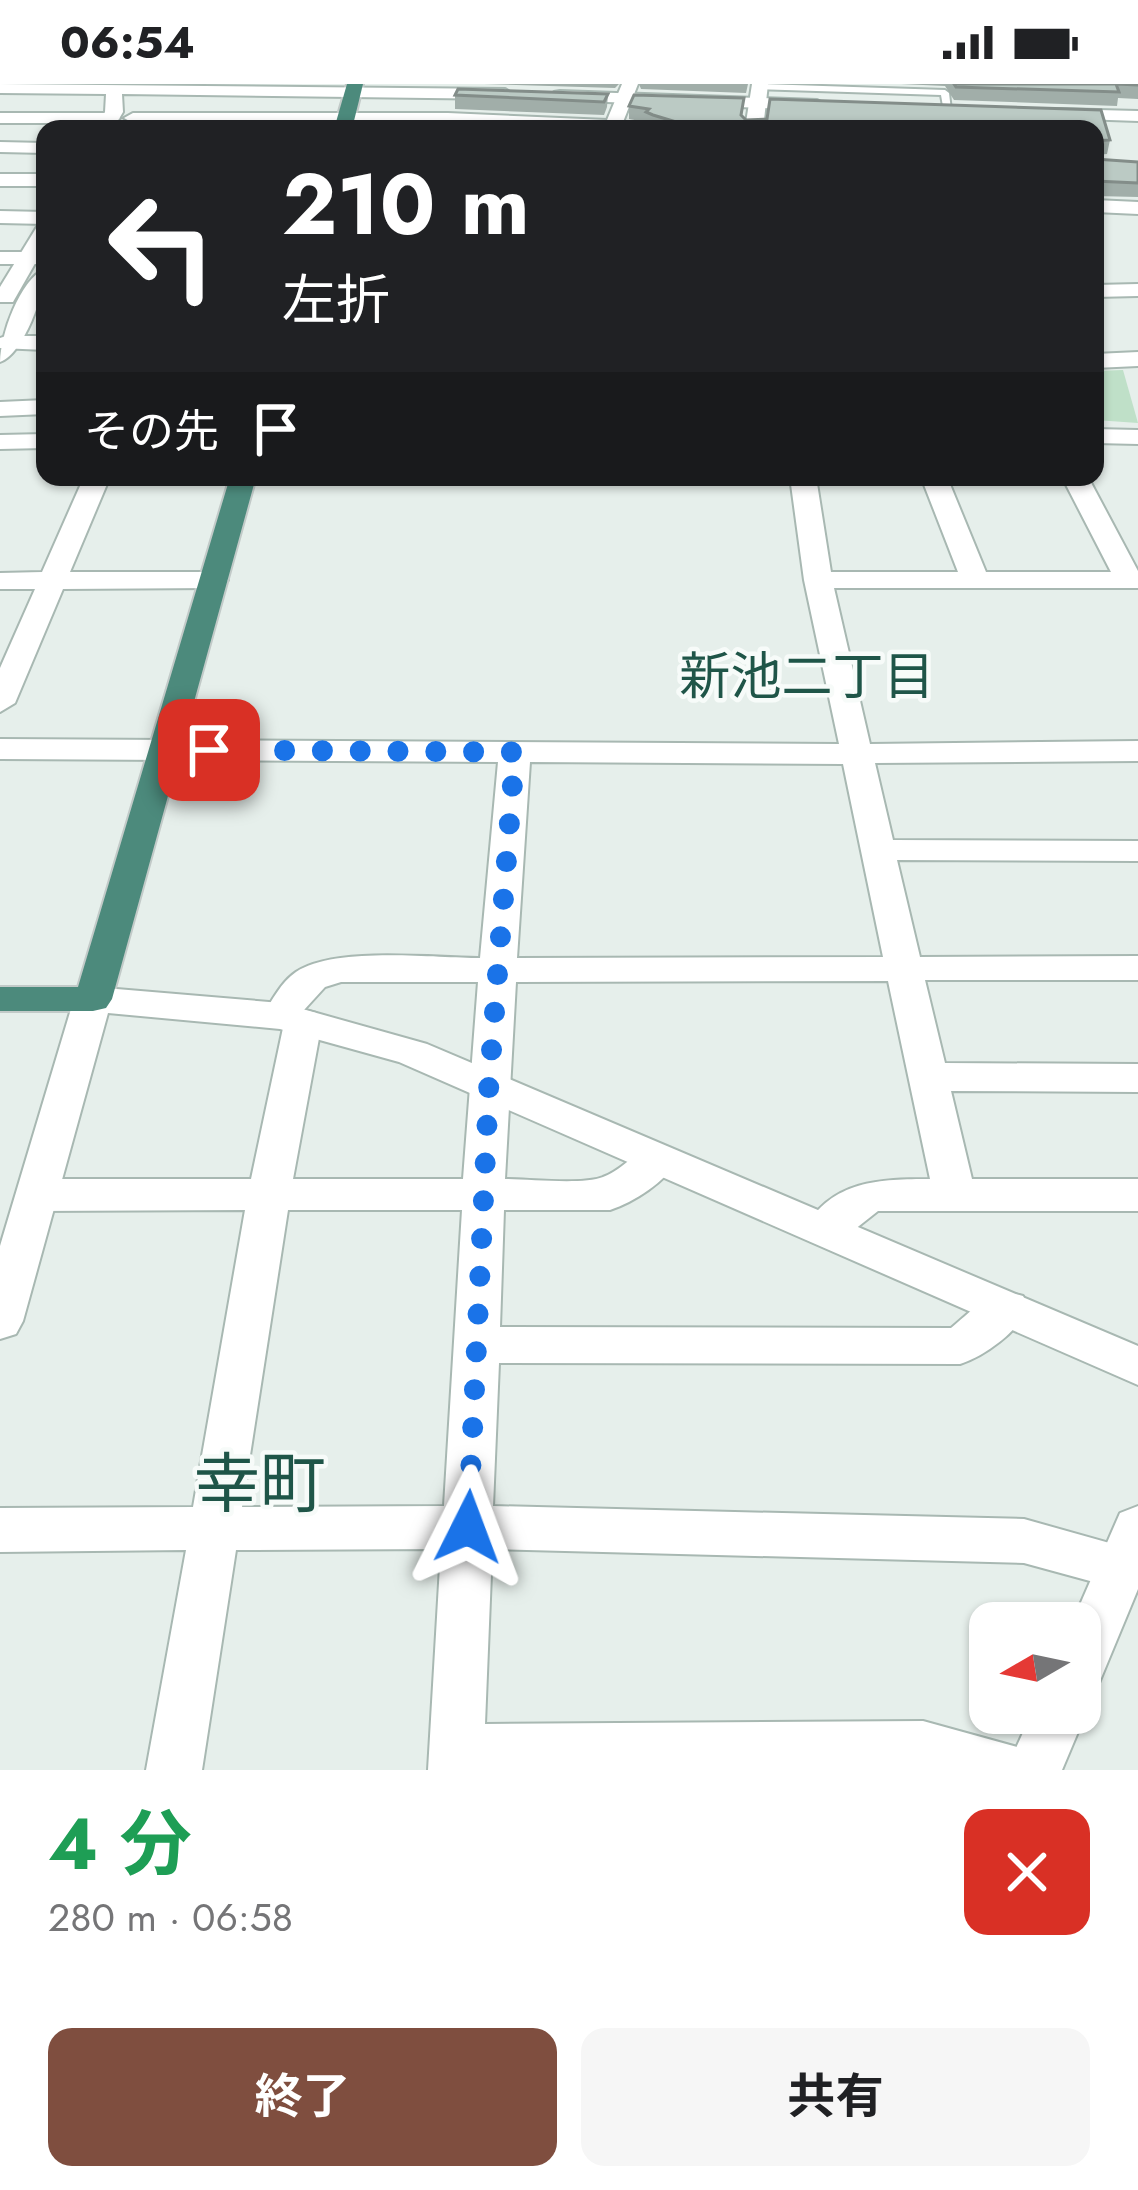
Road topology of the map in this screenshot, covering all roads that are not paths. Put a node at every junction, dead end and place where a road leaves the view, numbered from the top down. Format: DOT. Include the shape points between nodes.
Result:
graph roads {
  1 [pos="259,87"];
  2 [pos="354,87"];
  3 [pos="135,88"];
  4 [pos="454,88"];
  5 [pos="114,90"];
  6 [pos="628,91"];
  7 [pos="759,91"];
  8 [pos="0,92"];
  9 [pos="533,95"];
  10 [pos="971,110"];
  11 [pos="1042,113"];
  12 [pos="1138,116"];
  13 [pos="0,118"];
  14 [pos="40,120"];
  15 [pos="118,120"];
  16 [pos="121,120"];
  17 [pos="243,120"];
  18 [pos="345,120"];
  19 [pos="448,120"];
  20 [pos="536,120"];
  21 [pos="616,120"];
  22 [pos="0,147"];
  23 [pos="36,148"];
  24 [pos="0,180"];
  25 [pos="36,180"];
  26 [pos="1104,206"];
  27 [pos="1138,208"];
  28 [pos="0,218"];
  29 [pos="36,218"];
  30 [pos="0,258"];
  31 [pos="36,258"];
  32 [pos="1104,290"];
  33 [pos="1138,290"];
  34 [pos="36,291"];
  35 [pos="2,300"];
  36 [pos="36,344"];
  37 [pos="1138,346"];
  38 [pos="1104,348"];
  39 [pos="3,349"];
  40 [pos="1138,359"];
  41 [pos="1104,361"];
  42 [pos="36,389"];
  43 [pos="0,391"];
  44 [pos="36,407"];
  45 [pos="0,409"];
  46 [pos="1104,436"];
  47 [pos="1138,437"];
  48 [pos="36,441"];
  49 [pos="0,442"];
  50 [pos="93,486"];
  51 [pos="240,486"];
  52 [pos="804,486"];
  53 [pos="938,486"];
  54 [pos="1080,486"];
  55 [pos="214,580"];
  56 [pos="818,580"];
  57 [pos="975,580"];
  58 [pos="1134,580"];
  59 [pos="0,581"];
  60 [pos="51,581"];
  61 [pos="0,704"];
  62 [pos="0,748"];
  63 [pos="165,749"];
  64 [pos="1138,751"];
  65 [pos="515,752"];
  66 [pos="857,754"];
  67 [pos="879,850"];
  68 [pos="1138,851"];
  69 [pos="904,965"];
  70 [pos="498,968"];
  71 [pos="1138,968"];
  72 [pos="0,999"];
  73 [pos="93,999"];
  74 [pos="292,1019"];
  75 [pos="929,1077"];
  76 [pos="1138,1078"];
  77 [pos="489,1082"];
  78 [pos="657,1160"];
  79 [pos="954,1193"];
  80 [pos="37,1195"];
  81 [pos="484,1195"];
  82 [pos="1138,1195"];
  83 [pos="265,1196"];
  84 [pos="826,1230"];
  85 [pos="1007,1308"];
  86 [pos="0,1321"];
  87 [pos="477,1345"];
  88 [pos="1138,1366"];
  89 [pos="468,1527"];
  90 [pos="218,1529"];
  91 [pos="0,1530"];
  92 [pos="1133,1556"];
  93 [pos="1101,1622"];
  94 [pos="1050,1734"];
  95 [pos="456,1760"];
  96 [pos="175,1770"];
  97 [pos="1012,1770"];
  98 [pos="1034,1770"];
  1 -- 2 [label="street"];
  1 -- 3 [label="street"];
  1 -- 17 [label="street"];
  2 -- 4 [label="street"];
  2 -- 18 [label="highway"];
  3 -- 5 [label="street"];
  3 -- 16 [label="street"];
  4 -- 9 [label="street"];
  4 -- 19 [label="street"];
  5 -- 8 [label="street"];
  5 -- 15 [label="street"];
  6 -- 7 [label="street"];
  6 -- 9 [label="street"];
  6 -- 21 [label="street"];
  7 -- 10 [label="street"];
  9 -- 20 [label="street"];
  11 -- 12 [label="street"];
  13 -- 14 [label="street"];
  22 -- 23 [label="street"];
  24 -- 25 [label="street"];
  26 -- 27 [label="street"];
  28 -- 29 [label="street"];
  30 -- 31 [label="street"];
  31 -- 35 [label="street"];
  32 -- 33 [label="street"];
  34 -- 39 [label="street"];
  36 -- 39 [label="street"];
  37 -- 38 [label="street"];
  40 -- 41 [label="street"];
  42 -- 43 [label="street"];
  44 -- 45 [label="street"];
  46 -- 47 [label="street"];
  48 -- 49 [label="street"];
  50 -- 60 [label="street"];
  51 -- 55 [label="highway"];
  52 -- 56 [label="street"];
  53 -- 57 [label="street"];
  54 -- 58 [label="street"];
  55 -- 60 [label="street"];
  55 -- 63 [label="highway"];
  56 -- 57 [label="street"];
  56 -- 66 [label="street"];
  57 -- 58 [label="street"];
  59 -- 60 [label="street"];
  60 -- 61 [label="street"];
  62 -- 63 [label="street"];
  63 -- 65 [label="street"];
  63 -- 73 [label="highway"];
  64 -- 66 [label="street"];
  65 -- 66 [label="street"];
  65 -- 70 [label="street"];
  66 -- 67 [label="street"];
  67 -- 68 [label="street"];
  67 -- 69 [label="street"];
  69 -- 70 [label="street"];
  69 -- 71 [label="street"];
  69 -- 75 [label="street"];
  70 -- 74 [label="street" via="318,972 301,984"];
  70 -- 77 [label="street"];
  72 -- 73 [label="highway"];
  73 -- 74 [label="street"];
  73 -- 80 [label="street"];
  74 -- 77 [label="street"];
  74 -- 83 [label="street"];
  75 -- 76 [label="street"];
  75 -- 79 [label="street"];
  77 -- 78 [label="street"];
  77 -- 81 [label="street"];
  78 -- 81 [label="street" via="610,1194"];
  78 -- 84 [label="street"];
  79 -- 82 [label="street"];
  79 -- 84 [label="street" via="869,1196"];
  80 -- 83 [label="street"];
  80 -- 86 [label="street"];
  81 -- 83 [label="street"];
  81 -- 87 [label="street"];
  83 -- 90 [label="street"];
  84 -- 85 [label="street"];
  85 -- 87 [label="street" via="960,1346"];
  85 -- 88 [label="street"];
  87 -- 89 [label="street"];
  89 -- 90 [label="street"];
  89 -- 92 [label="street" via="1024,1541"];
  89 -- 95 [label="street"];
  90 -- 91 [label="street"];
  90 -- 96 [label="street"];
  92 -- 93 [label="street"];
  94 -- 98 [label="street"];
  95 -- 97 [label="street" via="923,1747"];
}
